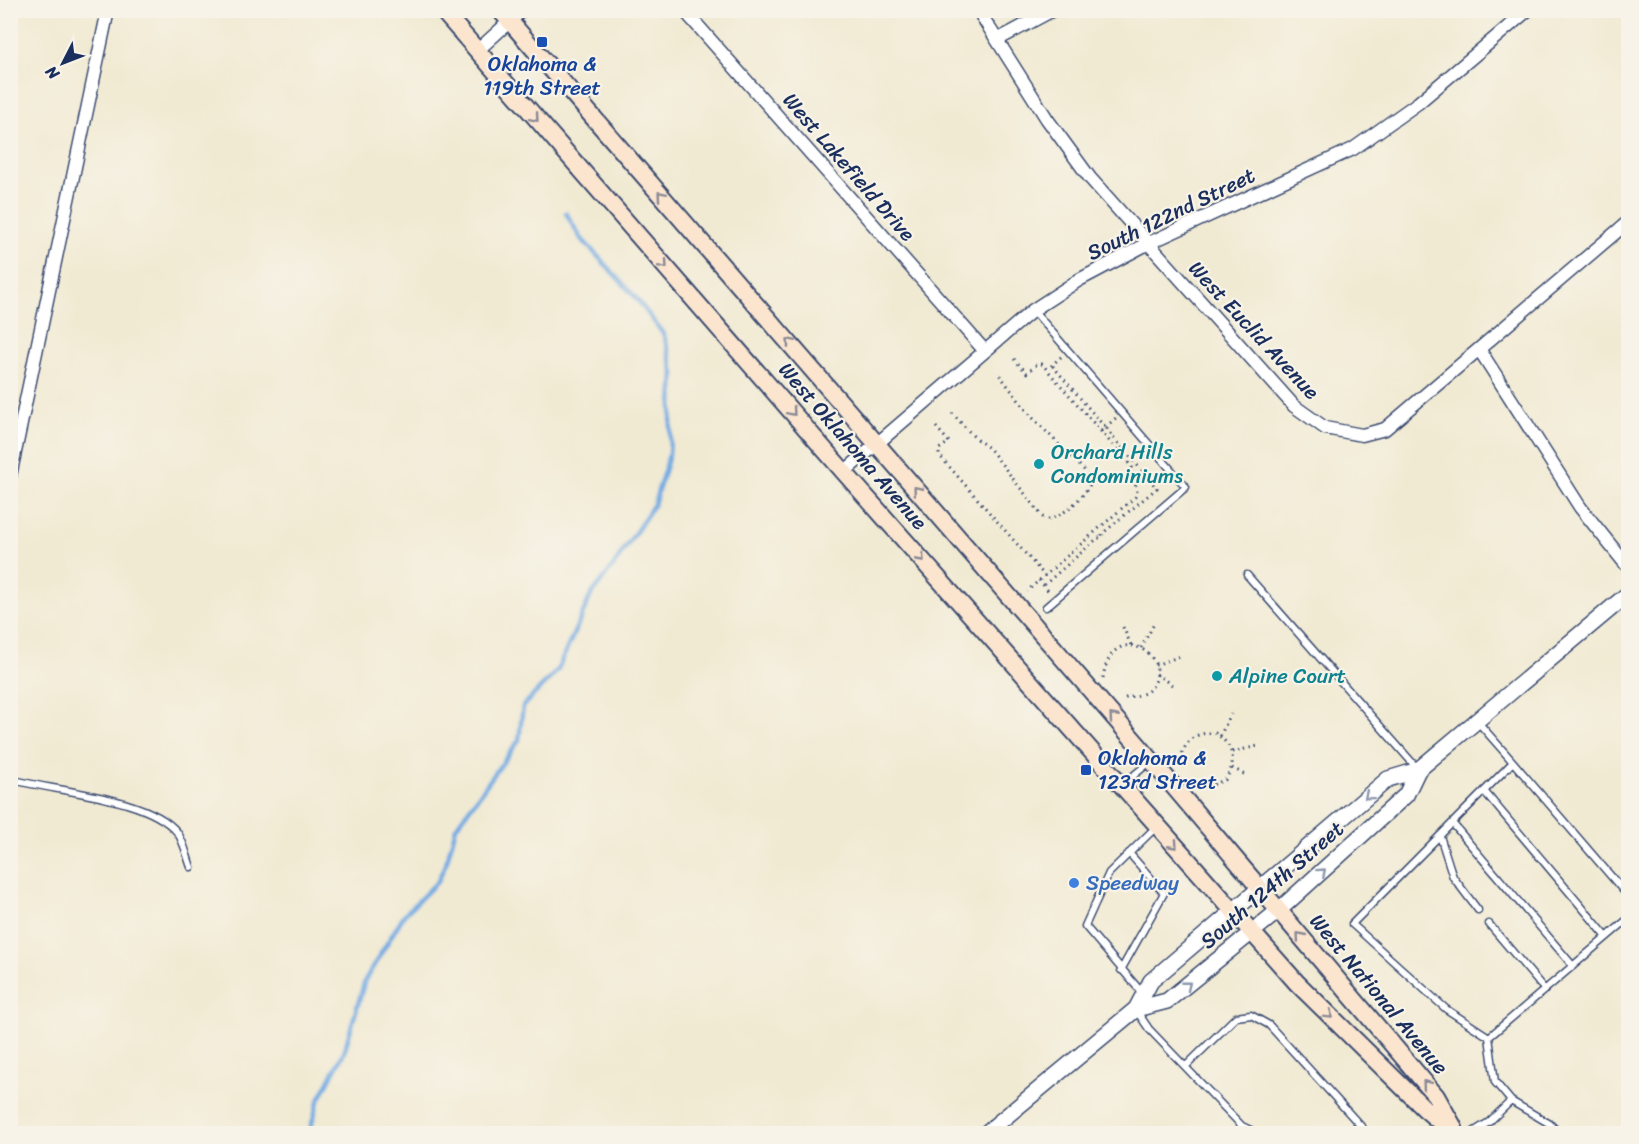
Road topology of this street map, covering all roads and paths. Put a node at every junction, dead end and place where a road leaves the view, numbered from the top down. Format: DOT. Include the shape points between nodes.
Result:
graph roads {
  1 [pos="108,10"];
  2 [pos="442,10"];
  3 [pos="684,10"];
  4 [pos="978,10"];
  5 [pos="1053,10"];
  6 [pos="1528,10"];
  7 [pos="511,14"];
  8 [pos="997,40"];
  9 [pos="477,51"];
  10 [pos="1629,222"];
  11 [pos="1147,244"];
  12 [pos="1033,310"];
  13 [pos="1479,349"];
  14 [pos="984,350"];
  15 [pos="1014,359"];
  16 [pos="1047,370"];
  17 [pos="998,373"];
  18 [pos="952,412"];
  19 [pos="1107,426"];
  20 [pos="936,427"];
  21 [pos="1101,431"];
  22 [pos="878,443"];
  23 [pos="844,472"];
  24 [pos="10,476"];
  25 [pos="1096,531"];
  26 [pos="1102,538"];
  27 [pos="1629,567"];
  28 [pos="1247,575"];
  29 [pos="1045,576"];
  30 [pos="1039,580"];
  31 [pos="1044,585"];
  32 [pos="1027,591"];
  33 [pos="1629,594"];
  34 [pos="1055,599"];
  35 [pos="1046,607"];
  36 [pos="1154,624"];
  37 [pos="1123,627"];
  38 [pos="1131,645"];
  39 [pos="1141,648"];
  40 [pos="1181,656"];
  41 [pos="1155,664"];
  42 [pos="1156,674"];
  43 [pos="1103,678"];
  44 [pos="1172,685"];
  45 [pos="1122,700"];
  46 [pos="1231,714"];
  47 [pos="1477,721"];
  48 [pos="1220,736"];
  49 [pos="1258,746"];
  50 [pos="1232,752"];
  51 [pos="1152,761"];
  52 [pos="1513,762"];
  53 [pos="1179,765"];
  54 [pos="1231,768"];
  55 [pos="1418,770"];
  56 [pos="1248,776"];
  57 [pos="10,779"];
  58 [pos="1122,785"];
  59 [pos="1197,787"];
  60 [pos="1484,791"];
  61 [pos="1453,824"];
  62 [pos="1157,826"];
  63 [pos="1440,836"];
  64 [pos="1129,853"];
  65 [pos="191,867"];
  66 [pos="1259,889"];
  67 [pos="1629,896"];
  68 [pos="1232,910"];
  69 [pos="1478,910"];
  70 [pos="1278,911"];
  71 [pos="1629,919"];
  72 [pos="1489,924"];
  73 [pos="1252,933"];
  74 [pos="1606,937"];
  75 [pos="1573,966"];
  76 [pos="1121,969"];
  77 [pos="1545,990"];
  78 [pos="1144,994"];
  79 [pos="1136,1009"];
  80 [pos="1489,1037"];
  81 [pos="1186,1066"];
  82 [pos="1511,1101"];
  83 [pos="985,1134"];
  84 [pos="1259,1134"];
  85 [pos="1368,1134"];
  86 [pos="1456,1134"];
  87 [pos="1470,1134"];
  88 [pos="1560,1134"];
  1 -- 24 [label="street"];
  2 -- 9 [label="main road, West Oklahoma Avenue"];
  3 -- 14 [label="street, West Lakefield Drive"];
  4 -- 8 [label="street, West Euclid Avenue"];
  5 -- 8 [label="street"];
  6 -- 11 [label="street, South 122nd Street" via="1418,103 1353,149"];
  7 -- 9 [label="street"];
  22 -- 7 [label="main road, West Oklahoma Avenue, one-way"];
  8 -- 11 [label="street, West Euclid Avenue" via="1090,178"];
  9 -- 23 [label="main road, West Oklahoma Avenue, one-way"];
  10 -- 13 [label="street, West Euclid Avenue"];
  11 -- 12 [label="street, South 122nd Street"];
  11 -- 13 [label="street, West Euclid Avenue" via="1294,406 1326,428 1362,435 1385,429"];
  12 -- 14 [label="street, South 122nd Street"];
  12 -- 34 [label="lane" via="1185,487"];
  13 -- 27 [label="street" via="1580,507"];
  14 -- 22 [label="street, South 122nd Street"];
  15 -- 16 [label="path" via="1026,373 1039,363"];
  16 -- 19 [label="path" via="1052,365"];
  16 -- 21 [label="path"];
  17 -- 18 [label="path" via="1030,415 1089,476 1089,487 1076,500 1054,518 1043,517 989,448"];
  19 -- 21 [label="path"];
  19 -- 26 [label="path" via="1157,488"];
  20 -- 29 [label="path" via="949,442 939,449 939,455"];
  21 -- 25 [label="path" via="1132,467 1137,492"];
  22 -- 23 [label="street, South 122nd Street"];
  51 -- 22 [label="main road, West Oklahoma Avenue, one-way"];
  23 -- 58 [label="main road, West Oklahoma Avenue, one-way"];
  25 -- 26 [label="path"];
  25 -- 29 [label="path"];
  26 -- 31 [label="path"];
  28 -- 55 [label="lane"];
  29 -- 30 [label="path"];
  30 -- 31 [label="path"];
  30 -- 32 [label="path"];
  31 -- 34 [label="path"];
  33 -- 47 [label="street, South 124th Street"];
  34 -- 35 [label="lane"];
  36 -- 39 [label="path"];
  37 -- 38 [label="path"];
  38 -- 39 [label="path"];
  38 -- 43 [label="path" via="1110,654"];
  39 -- 41 [label="path" via="1152,656"];
  40 -- 41 [label="path"];
  41 -- 42 [label="path"];
  42 -- 44 [label="path"];
  42 -- 45 [label="path" via="1146,693"];
  46 -- 48 [label="path"];
  47 -- 52 [label="lane"];
  47 -- 55 [label="street, South 124th Street"];
  48 -- 50 [label="path"];
  48 -- 53 [label="path" via="1204,733 1189,739"];
  49 -- 50 [label="path"];
  50 -- 54 [label="path"];
  51 -- 58 [label="lane"];
  51 -- 66 [label="main road, West Oklahoma Avenue"];
  52 -- 60 [label="lane"];
  52 -- 67 [label="lane"];
  54 -- 56 [label="path"];
  54 -- 59 [label="path" via="1225,780"];
  55 -- 66 [label="street, South 124th Street, one-way" via="1388,779"];
  70 -- 55 [label="street, South 124th Street, one-way" via="1406,795"];
  57 -- 65 [label="lane" via="157,814 178,833"];
  58 -- 62 [label="main road, West Oklahoma Avenue"];
  60 -- 61 [label="lane"];
  60 -- 74 [label="lane"];
  61 -- 63 [label="lane"];
  61 -- 75 [label="lane"];
  62 -- 64 [label="lane"];
  62 -- 68 [label="main road, West Oklahoma Avenue, one-way"];
  63 -- 69 [label="lane" via="1453,877"];
  63 -- 80 [label="lane" via="1352,924 1446,1009"];
  64 -- 76 [label="lane" via="1164,893"];
  64 -- 76 [label="lane" via="1109,873 1084,926"];
  66 -- 68 [label="street, South 124th Street"];
  66 -- 70 [label="main road, West National Avenue"];
  68 -- 73 [label="main road, West National Avenue"];
  68 -- 78 [label="street, South 124th Street" via="1150,981"];
  70 -- 73 [label="street, South 124th Street"];
  86 -- 70 [label="main road, West National Avenue, one-way" via="1436,1096"];
  71 -- 74 [label="lane"];
  72 -- 77 [label="lane"];
  79 -- 73 [label="street, South 124th Street, one-way" via="1167,1001"];
  73 -- 86 [label="main road, West National Avenue, one-way" via="1297,983 1426,1110"];
  74 -- 75 [label="lane"];
  75 -- 77 [label="lane"];
  76 -- 78 [label="lane"];
  77 -- 80 [label="lane"];
  78 -- 79 [label="street, South 124th Street"];
  79 -- 81 [label="lane" via="1149,1029"];
  79 -- 83 [label="street, South 124th Street"];
  80 -- 82 [label="lane" via="1495,1082"];
  81 -- 84 [label="lane" via="1242,1126"];
  81 -- 85 [label="lane" via="1236,1017 1251,1015 1269,1025"];
  82 -- 87 [label="lane"];
  82 -- 88 [label="lane"];
}
